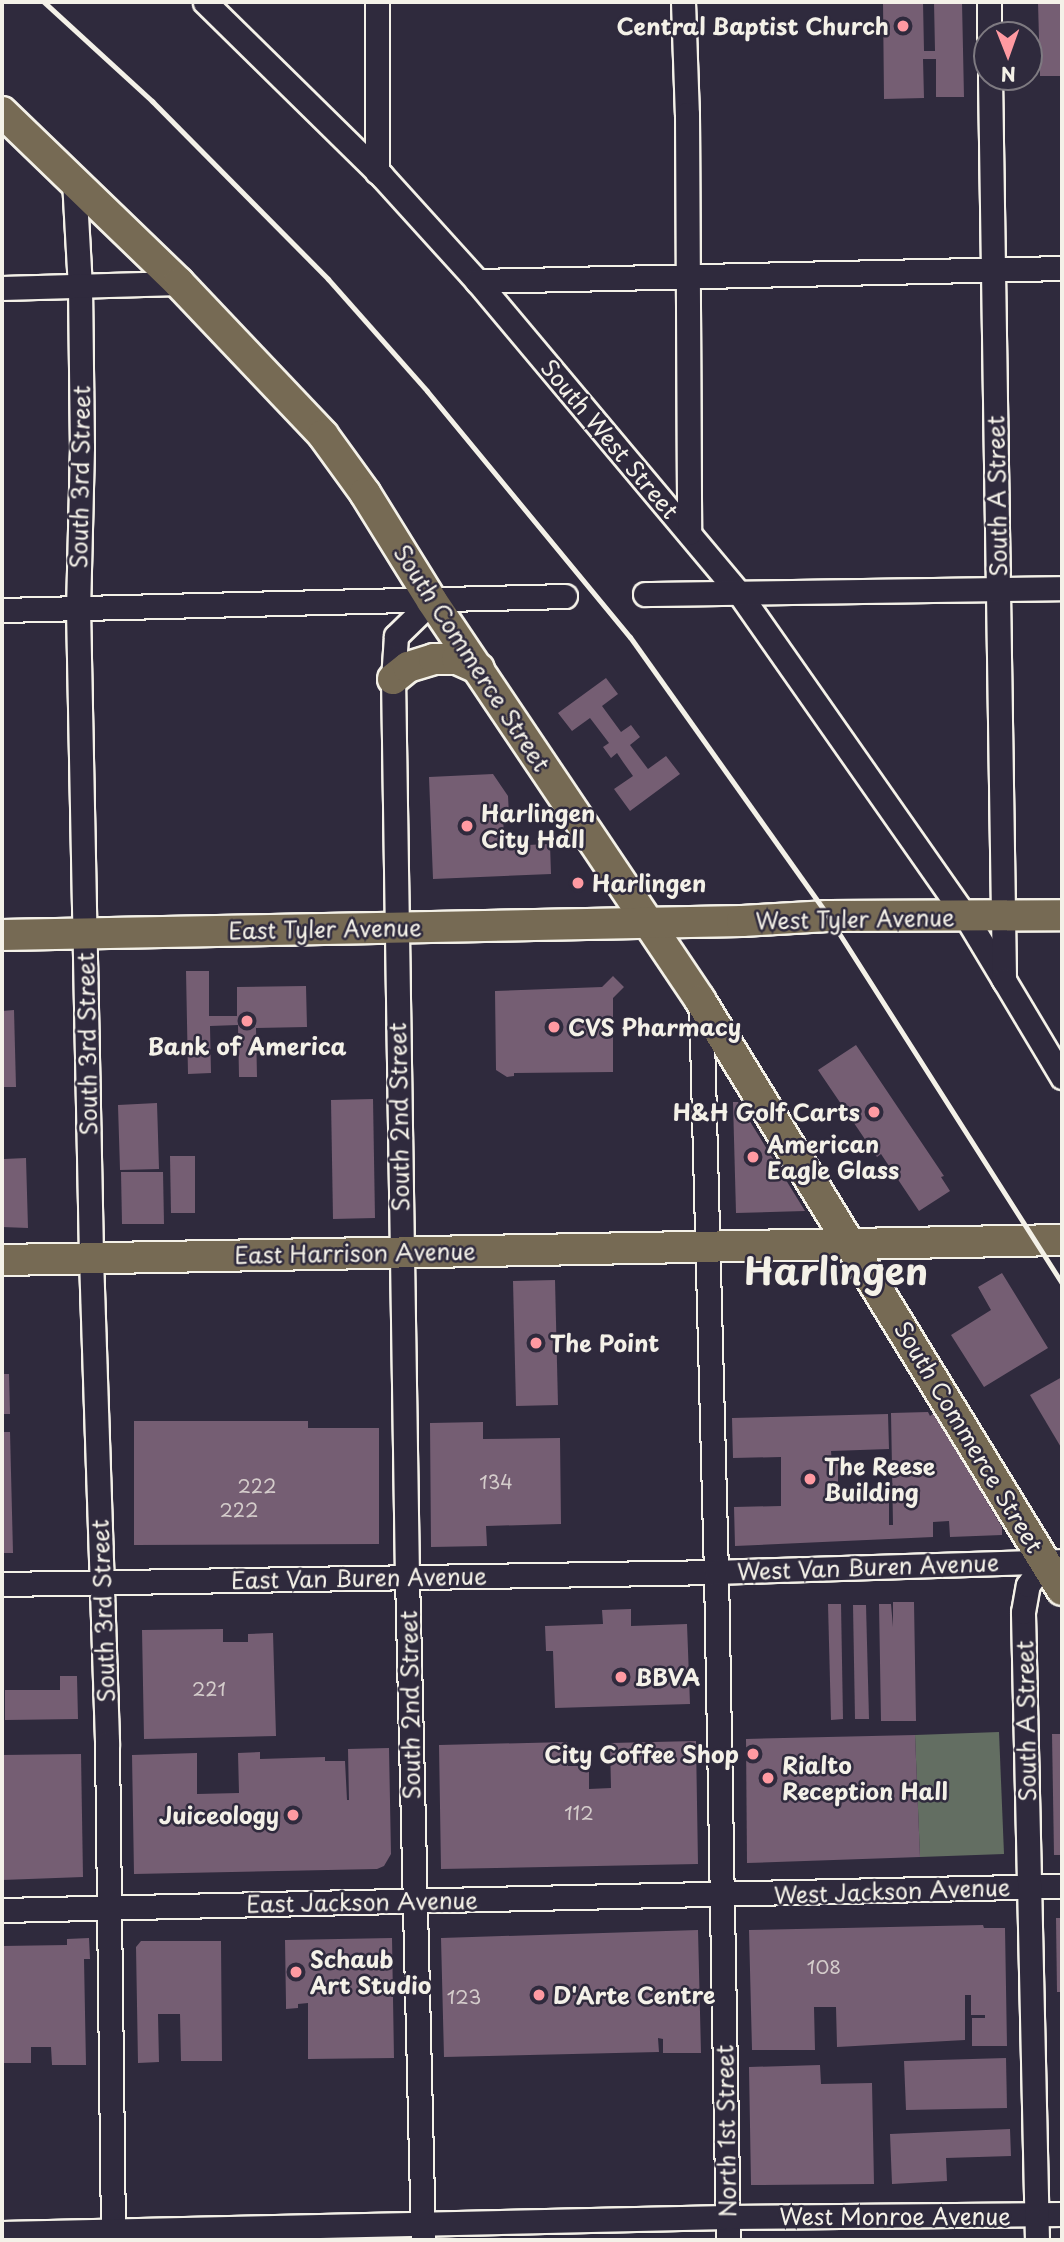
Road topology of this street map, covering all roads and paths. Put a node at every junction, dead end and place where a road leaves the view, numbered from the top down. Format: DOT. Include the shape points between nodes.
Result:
graph roads {
  1 [pos="205,2"];
  2 [pos="377,2"];
  3 [pos="683,2"];
  4 [pos="989,2"];
  5 [pos="989,21"];
  6 [pos="990,91"];
  7 [pos="2,112"];
  8 [pos="377,172"];
  9 [pos="74,180"];
  10 [pos="1062,268"];
  11 [pos="993,270"];
  12 [pos="688,274"];
  13 [pos="477,281"];
  14 [pos="179,283"];
  15 [pos="80,286"];
  16 [pos="2,288"];
  17 [pos="689,533"];
  18 [pos="1062,588"];
  19 [pos="999,589"];
  20 [pos="739,593"];
  21 [pos="645,594"];
  22 [pos="565,596"];
  23 [pos="432,601"];
  24 [pos="78,608"];
  25 [pos="2,610"];
  26 [pos="479,669"];
  27 [pos="393,679"];
  28 [pos="1062,915"];
  29 [pos="1005,916"];
  30 [pos="966,917"];
  31 [pos="648,923"];
  32 [pos="396,928"];
  33 [pos="85,934"];
  34 [pos="2,935"];
  35 [pos="1004,979"];
  36 [pos="701,1000"];
  37 [pos="1062,1077"];
  38 [pos="1062,1240"];
  39 [pos="850,1244"];
  40 [pos="708,1246"];
  41 [pos="402,1251"];
  42 [pos="91,1258"];
  43 [pos="2,1260"];
  44 [pos="1053,1561"];
  45 [pos="716,1572"];
  46 [pos="407,1577"];
  47 [pos="2,1584"];
  48 [pos="103,1584"];
  49 [pos="1062,1590"];
  50 [pos="1030,1886"];
  51 [pos="1062,1886"];
  52 [pos="722,1896"];
  53 [pos="415,1901"];
  54 [pos="110,1908"];
  55 [pos="2,1910"];
  56 [pos="1037,2214"];
  57 [pos="1062,2214"];
  58 [pos="727,2217"];
  59 [pos="2,2233"];
  60 [pos="423,2233"];
  61 [pos="113,2235"];
  62 [pos="727,2240"];
  63 [pos="1037,2240"];
  1 -- 8 [label="street, South West Street"];
  2 -- 8 [label="street"];
  3 -- 12 [label="street"];
  4 -- 5 [label="street"];
  6 -- 11 [label="street, South A Street"];
  7 -- 9 [label="main road, South Commerce Street"];
  8 -- 13 [label="street, South West Street"];
  9 -- 14 [label="main road, South Commerce Street"];
  9 -- 15 [label="street, South 3rd Street"];
  10 -- 11 [label="street"];
  11 -- 12 [label="street"];
  11 -- 19 [label="street, South A Street"];
  12 -- 13 [label="street"];
  12 -- 17 [label="street"];
  13 -- 17 [label="street, South West Street"];
  14 -- 15 [label="street"];
  14 -- 23 [label="main road, South Commerce Street" via="323,435"];
  15 -- 16 [label="street"];
  15 -- 24 [label="street, South 3rd Street"];
  17 -- 20 [label="street, South West Street"];
  18 -- 19 [label="street"];
  19 -- 20 [label="street"];
  19 -- 29 [label="street, South A Street"];
  20 -- 21 [label="street"];
  20 -- 30 [label="street, South West Street"];
  22 -- 23 [label="street"];
  23 -- 24 [label="street"];
  23 -- 26 [label="main road, South Commerce Street"];
  23 -- 27 [label="street, South 2nd Street" via="396,636"];
  24 -- 25 [label="street"];
  24 -- 33 [label="street, South 3rd Street"];
  26 -- 27 [label="main road" via="457,659 433,659 408,667"];
  26 -- 31 [label="main road, South Commerce Street"];
  27 -- 32 [label="street, South 2nd Street"];
  28 -- 29 [label="main road, West Tyler Avenue"];
  29 -- 30 [label="main road, West Tyler Avenue"];
  29 -- 35 [label="street"];
  30 -- 31 [label="main road, West Tyler Avenue" via="828,916"];
  30 -- 35 [label="street, South West Street"];
  31 -- 32 [label="main road, East Tyler Avenue"];
  31 -- 36 [label="main road, South Commerce Street"];
  32 -- 33 [label="main road, East Tyler Avenue"];
  32 -- 41 [label="street, South 2nd Street"];
  33 -- 34 [label="main road, East Tyler Avenue"];
  33 -- 42 [label="street, South 3rd Street"];
  35 -- 37 [label="street"];
  36 -- 39 [label="main road, South Commerce Street"];
  36 -- 40 [label="street, North 1st Street"];
  38 -- 39 [label="main road, East Harrison Avenue"];
  39 -- 40 [label="main road, East Harrison Avenue"];
  39 -- 44 [label="main road, South Commerce Street"];
  40 -- 41 [label="main road, East Harrison Avenue"];
  40 -- 45 [label="street, North 1st Street"];
  41 -- 42 [label="main road, East Harrison Avenue"];
  41 -- 46 [label="street, South 2nd Street"];
  42 -- 43 [label="main road, East Harrison Avenue"];
  42 -- 48 [label="street, South 3rd Street"];
  44 -- 45 [label="street, West Van Buren Avenue"];
  44 -- 49 [label="main road, South Commerce Street"];
  44 -- 50 [label="street, South A Street" via="1028,1585 1023,1612"];
  45 -- 46 [label="street, East Van Buren Avenue"];
  45 -- 52 [label="street, North 1st Street"];
  46 -- 48 [label="street, East Van Buren Avenue"];
  46 -- 53 [label="street, South 2nd Street"];
  47 -- 48 [label="street, East Van Buren Avenue"];
  48 -- 54 [label="street, South 3rd Street"];
  50 -- 51 [label="street, West Jackson Avenue"];
  50 -- 52 [label="street, West Jackson Avenue"];
  50 -- 56 [label="street, South A Street"];
  52 -- 53 [label="street, East Jackson Avenue"];
  52 -- 58 [label="street, North 1st Street"];
  53 -- 54 [label="street, East Jackson Avenue"];
  53 -- 60 [label="street, South 2nd Street"];
  54 -- 55 [label="street, East Jackson Avenue"];
  54 -- 61 [label="street, South 3rd Street"];
  56 -- 57 [label="street, West Monroe Avenue"];
  56 -- 58 [label="street, West Monroe Avenue"];
  56 -- 63 [label="street, South A Street"];
  58 -- 60 [label="street, West Monroe Avenue"];
  58 -- 62 [label="street, North 1st Street"];
  59 -- 61 [label="street, West Monroe Avenue"];
  60 -- 61 [label="street, West Monroe Avenue"];
}
